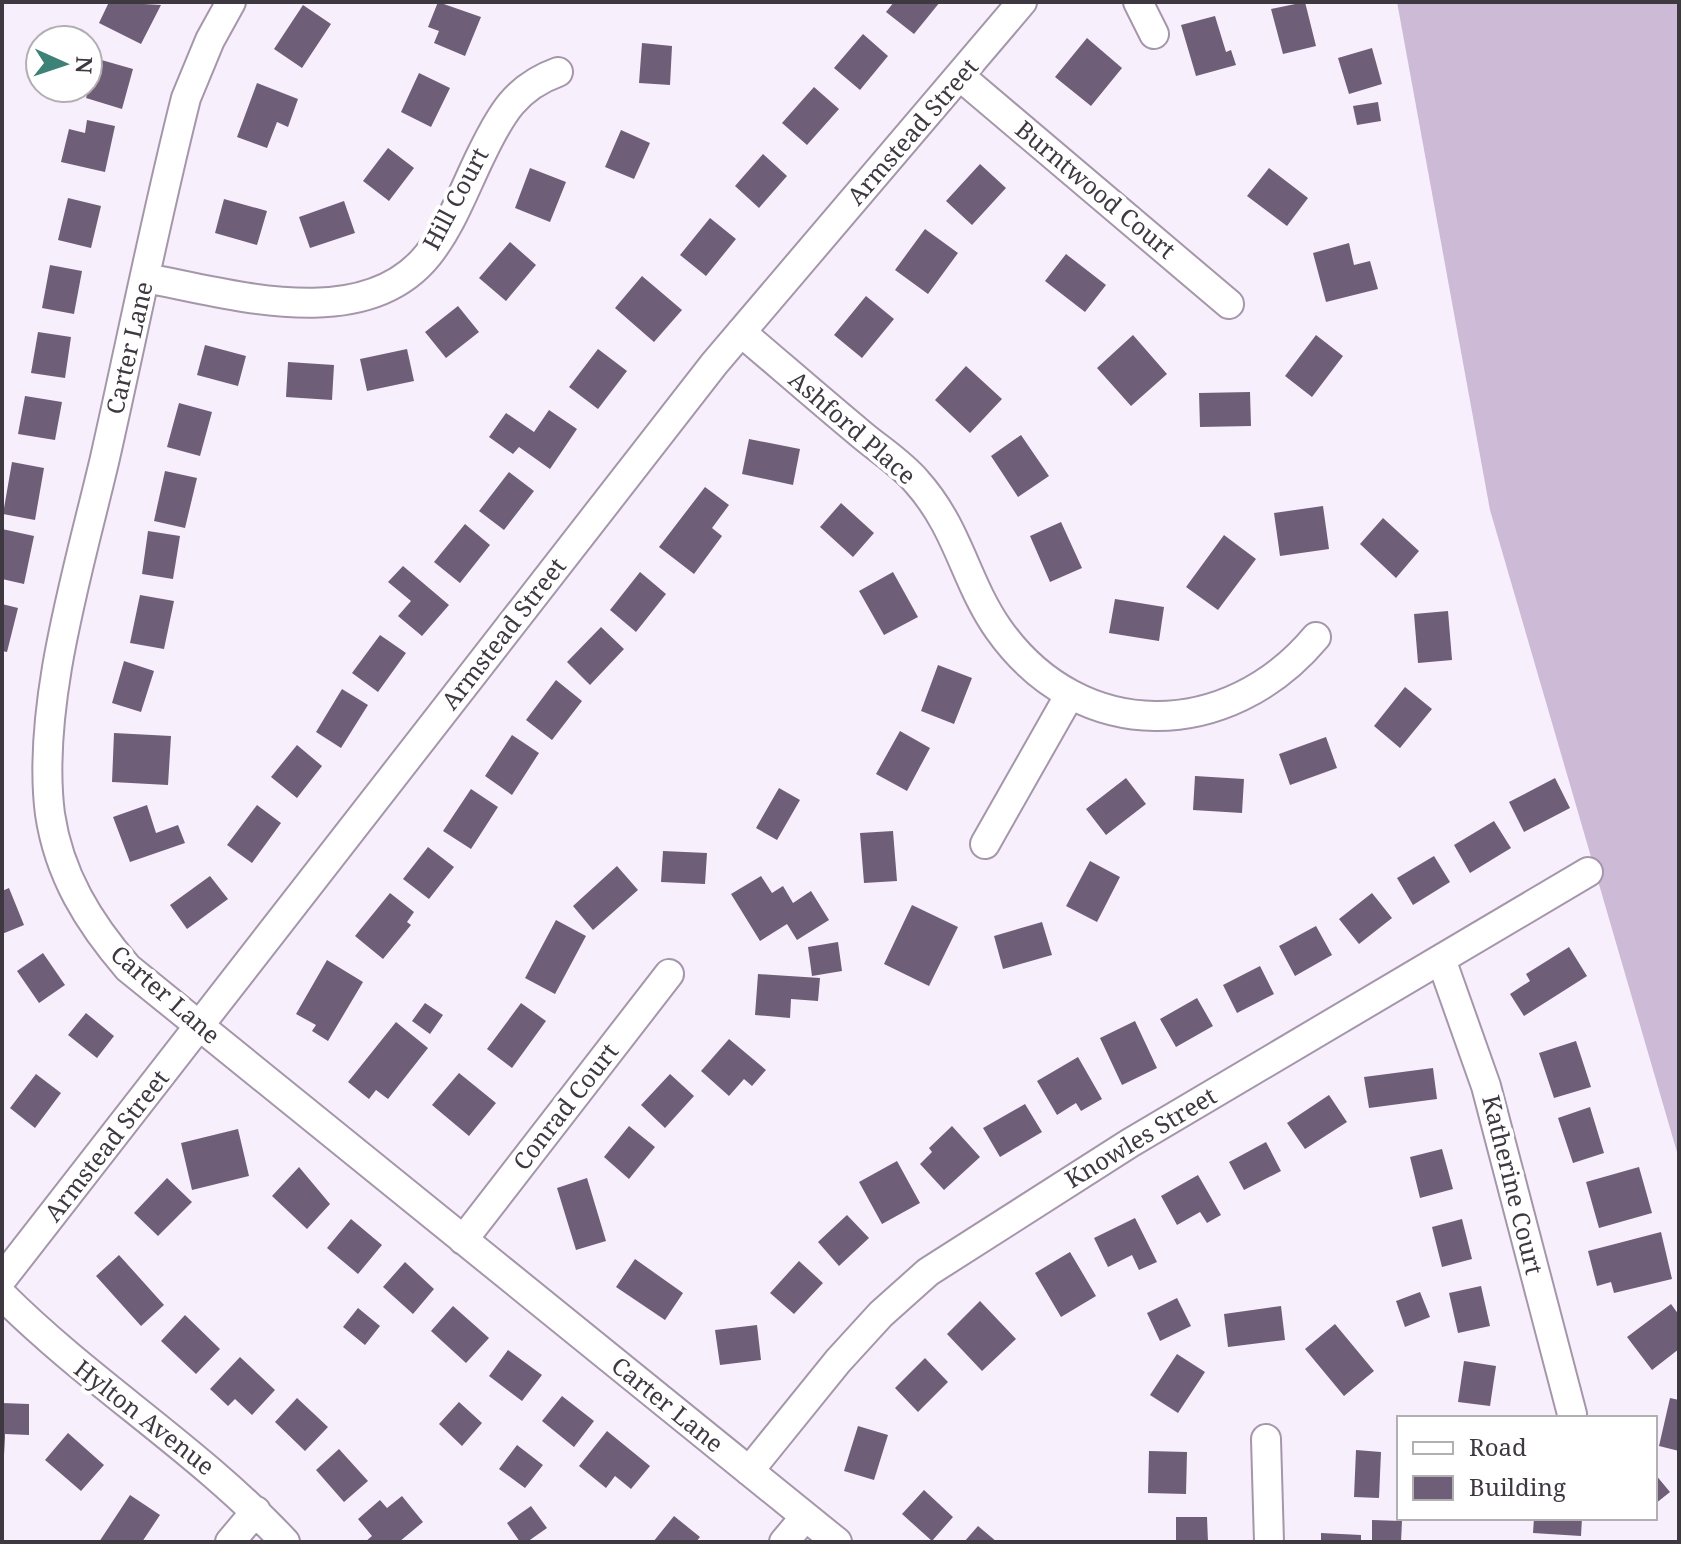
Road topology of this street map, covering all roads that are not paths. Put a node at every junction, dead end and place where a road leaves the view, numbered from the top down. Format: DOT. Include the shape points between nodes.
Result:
graph roads {
  1 [pos="231,2"];
  2 [pos="1022,2"];
  3 [pos="1138,2"];
  4 [pos="1154,34"];
  5 [pos="558,72"];
  6 [pos="961,77"];
  7 [pos="146,278"];
  8 [pos="1229,304"];
  9 [pos="741,332"];
  10 [pos="1316,637"];
  11 [pos="1069,696"];
  12 [pos="985,844"];
  13 [pos="1588,872"];
  14 [pos="1441,959"];
  15 [pos="669,974"];
  16 [pos="200,1027"];
  17 [pos="463,1240"];
  18 [pos="2,1279"];
  19 [pos="2,1295"];
  20 [pos="1572,1414"];
  21 [pos="1266,1439"];
  22 [pos="749,1471"];
  23 [pos="256,1511"];
  24 [pos="805,1517"];
  25 [pos="230,1542"];
  26 [pos="285,1542"];
  27 [pos="784,1542"];
  28 [pos="837,1542"];
  29 [pos="1269,1542"];
  1 -- 7 [label="street, Carter Lane" via="186,98"];
  2 -- 6 [label="street, Armstead Street"];
  3 -- 4 [label="street"];
  5 -- 7 [label="street, Hill Court" via="515,96 499,118 443,234 426,258 379,291 323,304"];
  6 -- 8 [label="street, Burntwood Court"];
  6 -- 9 [label="street, Armstead Street"];
  7 -- 16 [label="street, Carter Lane" via="50,712 50,816 60,859 98,933 128,968"];
  9 -- 11 [label="street, Ashford Place" via="916,480 960,545 979,597 999,630 1024,661"];
  9 -- 16 [label="street, Armstead Street"];
  10 -- 11 [label="street, Ashford Place" via="1281,673 1251,692 1185,715 1124,714"];
  11 -- 12 [label="street"];
  13 -- 14 [label="street, Knowles Street"];
  14 -- 20 [label="street, Katherine Court" via="1486,1086"];
  14 -- 22 [label="street, Knowles Street" via="1130,1143 928,1272 838,1361"];
  15 -- 17 [label="street, Conrad Court"];
  16 -- 17 [label="street, Carter Lane"];
  16 -- 18 [label="street, Armstead Street"];
  17 -- 22 [label="street, Carter Lane"];
  19 -- 23 [label="street, Hylton Avenue" via="57,1349"];
  21 -- 29 [label="street"];
  22 -- 24 [label="street, Carter Lane"];
  23 -- 25 [label="street"];
  23 -- 26 [label="street, Hylton Avenue"];
  24 -- 27 [label="street"];
  24 -- 28 [label="street, Carter Lane"];
}
